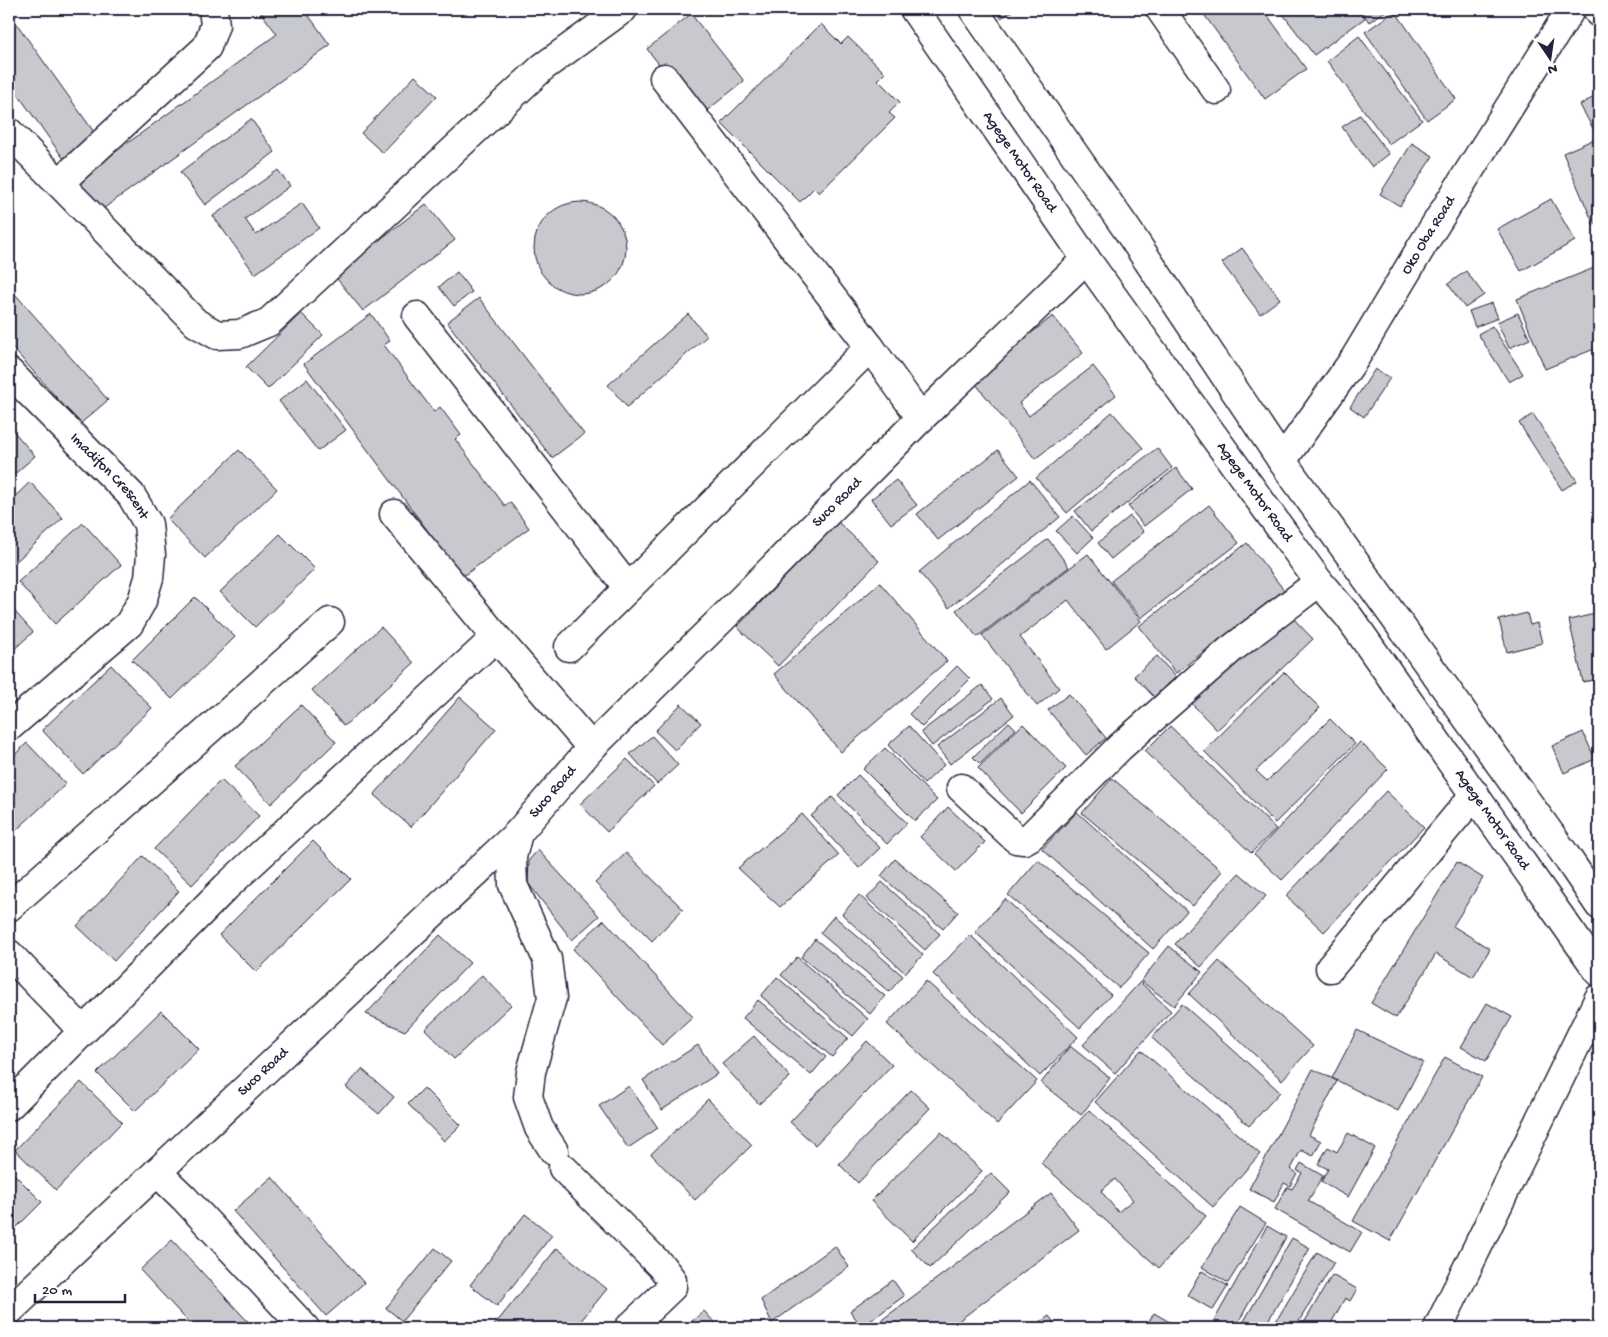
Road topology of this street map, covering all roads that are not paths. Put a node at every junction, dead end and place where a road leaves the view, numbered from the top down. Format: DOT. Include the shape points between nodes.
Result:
graph roads {
  1 [pos="213,9"];
  2 [pos="623,9"];
  3 [pos="914,9"];
  4 [pos="973,9"];
  5 [pos="1160,9"];
  6 [pos="1571,9"];
  7 [pos="1597,9"];
  8 [pos="1599,13"];
  9 [pos="664,78"];
  10 [pos="1216,90"];
  11 [pos="9,132"];
  12 [pos="59,183"];
  13 [pos="1086,259"];
  14 [pos="417,316"];
  15 [pos="870,347"];
  16 [pos="9,372"];
  17 [pos="921,418"];
  18 [pos="1282,461"];
  19 [pos="394,514"];
  20 [pos="1319,582"];
  21 [pos="628,588"];
  22 [pos="330,622"];
  23 [pos="496,637"];
  24 [pos="569,647"];
  25 [pos="9,727"];
  26 [pos="591,747"];
  27 [pos="961,788"];
  28 [pos="1475,794"];
  29 [pos="518,833"];
  30 [pos="1599,904"];
  31 [pos="9,907"];
  32 [pos="9,954"];
  33 [pos="1330,968"];
  34 [pos="1599,972"];
  35 [pos="1599,998"];
  36 [pos="83,1031"];
  37 [pos="9,1106"];
  38 [pos="157,1172"];
  39 [pos="9,1311"];
  40 [pos="305,1328"];
  41 [pos="629,1328"];
  42 [pos="1438,1328"];
  1 -- 12 [label="street" via="214,25 207,47"];
  2 -- 12 [label="street" via="543,67 269,322 240,334 217,335 196,323"];
  3 -- 13 [label="street, Agege Motor Road"];
  4 -- 18 [label="street" via="1128,231"];
  5 -- 10 [label="street"];
  6 -- 18 [label="street, Oko Oba Road" via="1354,358"];
  7 -- 8 [label="street"];
  9 -- 15 [label="street"];
  11 -- 12 [label="street"];
  13 -- 17 [label="street, Suco Road"];
  13 -- 20 [label="street, Agege Motor Road"];
  14 -- 21 [label="street"];
  15 -- 17 [label="street"];
  15 -- 21 [label="street"];
  16 -- 25 [label="street, Imadifon Crescent" via="131,495 148,524 151,555 142,601 128,624"];
  17 -- 26 [label="street, Suco Road"];
  18 -- 30 [label="street"];
  19 -- 23 [label="street"];
  20 -- 27 [label="street" via="1200,676 1120,748 1031,836 1024,840 1016,839"];
  20 -- 28 [label="street, Agege Motor Road" via="1350,617"];
  21 -- 24 [label="street"];
  22 -- 31 [label="street"];
  23 -- 26 [label="street"];
  23 -- 36 [label="street" via="226,887"];
  26 -- 29 [label="street, Suco Road"];
  28 -- 33 [label="street"];
  28 -- 34 [label="street, Agege Motor Road"];
  29 -- 38 [label="street, Suco Road"];
  29 -- 41 [label="street" via="512,857 513,886 547,959 552,998 531,1072 528,1097 539,1128 559,1159 672,1280 672,1287"];
  32 -- 36 [label="street"];
  35 -- 42 [label="street"];
  36 -- 37 [label="street"];
  38 -- 39 [label="street, Suco Road"];
  38 -- 40 [label="street"];
}
